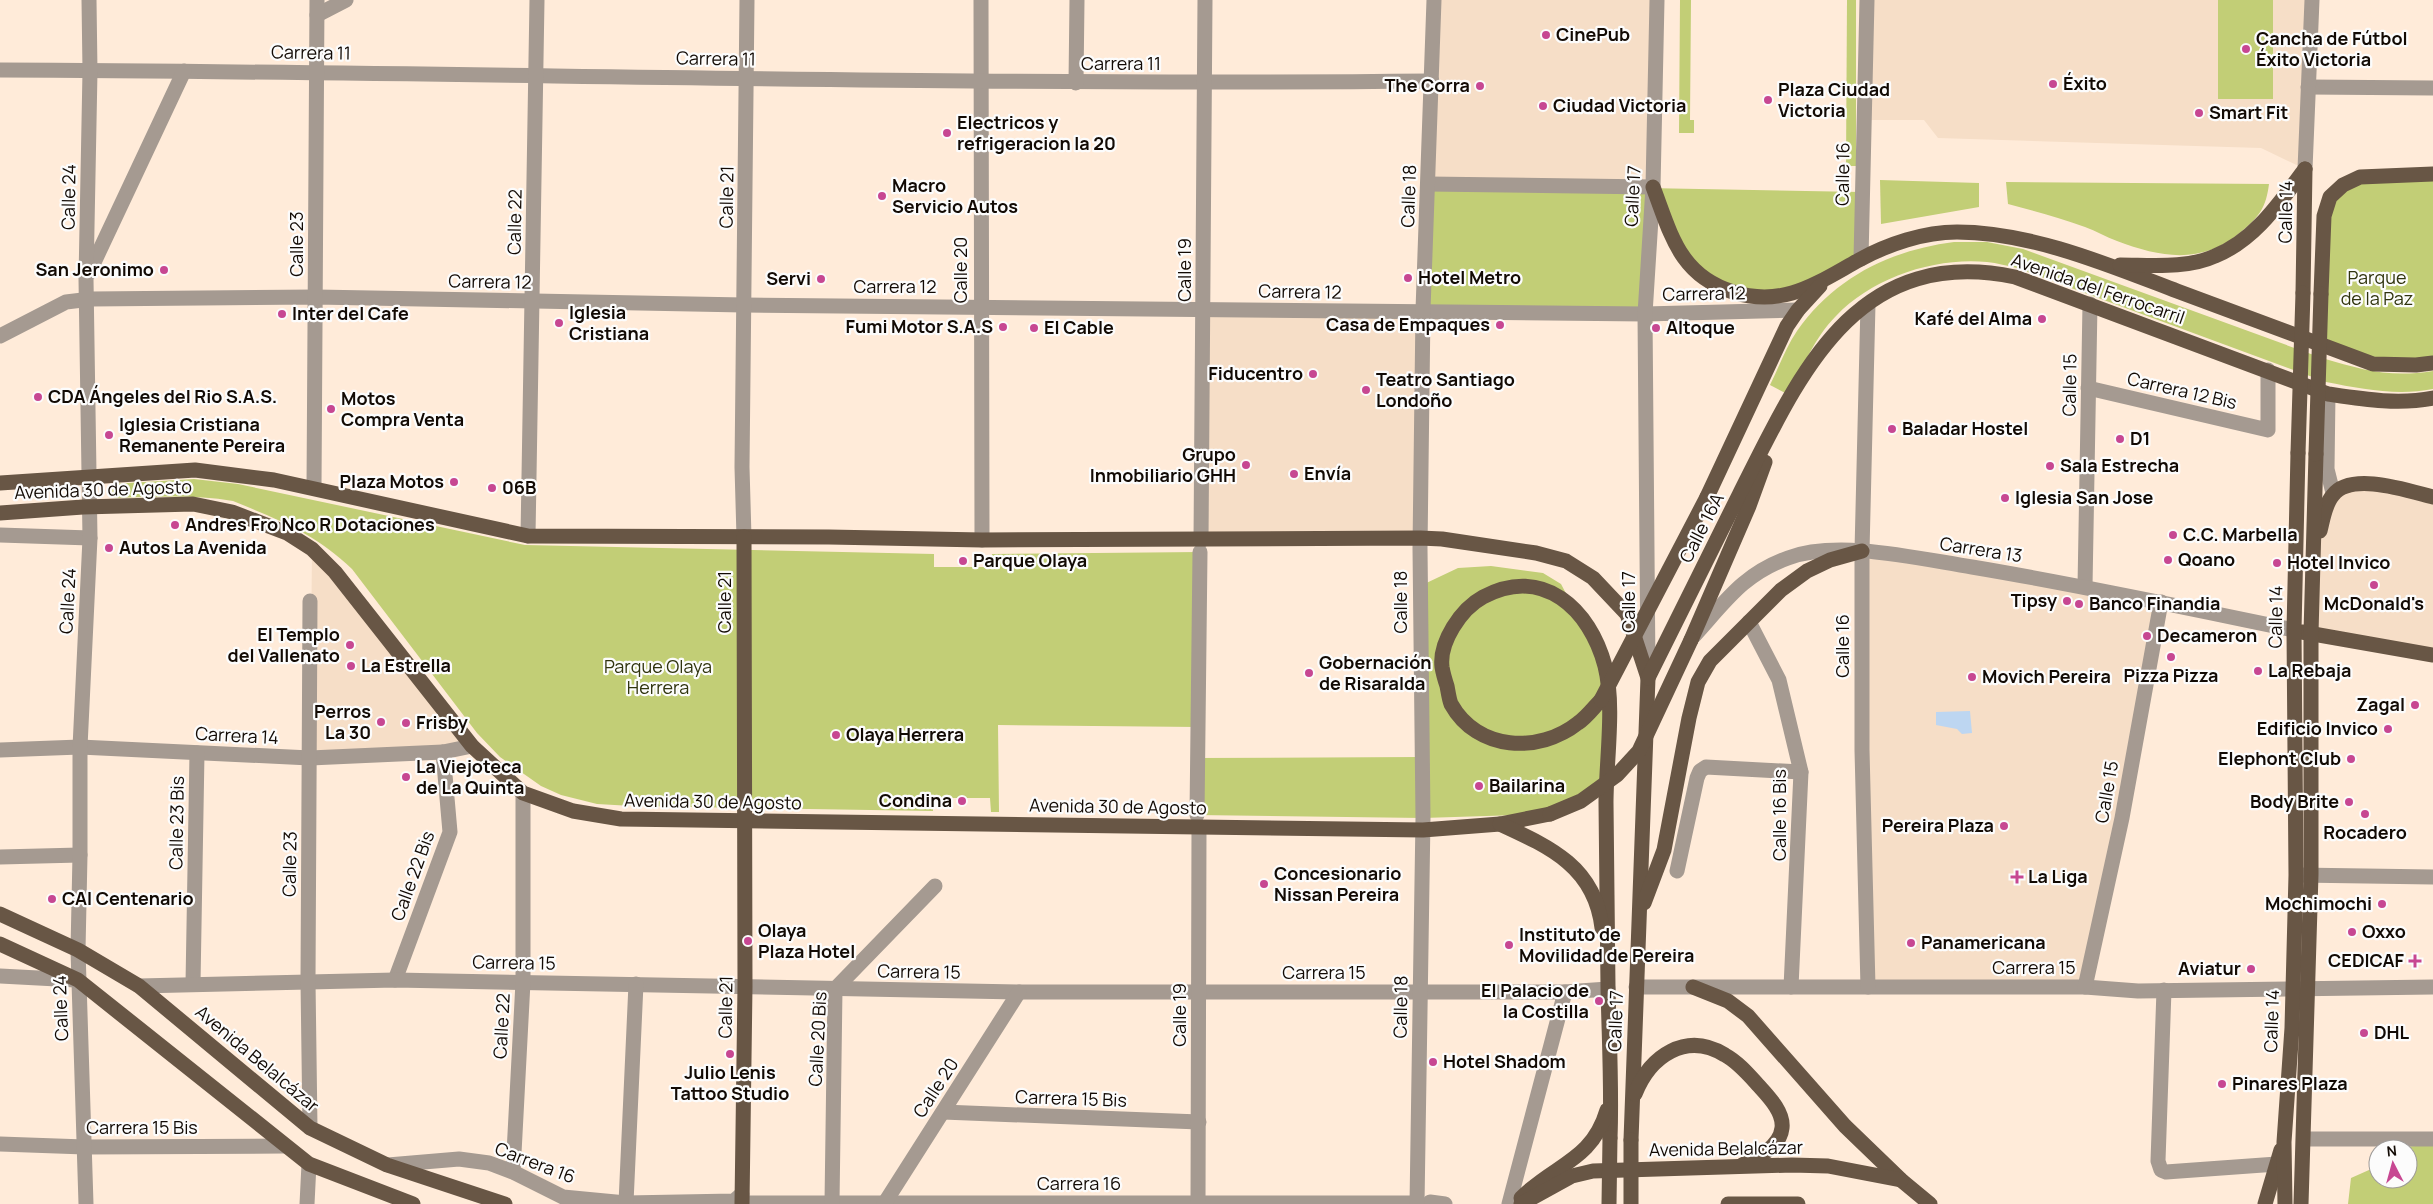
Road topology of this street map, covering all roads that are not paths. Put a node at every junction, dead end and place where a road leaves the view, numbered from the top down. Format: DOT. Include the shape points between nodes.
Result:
graph roads {
  1 [pos="89,0"];
  2 [pos="317,0"];
  3 [pos="346,0"];
  4 [pos="537,0"];
  5 [pos="747,0"];
  6 [pos="980,0"];
  7 [pos="1077,0"];
  8 [pos="1205,0"];
  9 [pos="1434,0"];
  10 [pos="1657,0"];
  11 [pos="1867,0"];
  12 [pos="2312,0"];
  13 [pos="317,15"];
  14 [pos="0,70"];
  15 [pos="90,71"];
  16 [pos="184,71"];
  17 [pos="315,72"];
  18 [pos="536,76"];
  19 [pos="747,78"];
  20 [pos="980,82"];
  21 [pos="1432,82"];
  22 [pos="1076,83"];
  23 [pos="1204,84"];
  24 [pos="2308,87"];
  25 [pos="2433,88"];
  26 [pos="2305,169"];
  27 [pos="2433,174"];
  28 [pos="1428,184"];
  29 [pos="1653,187"];
  30 [pos="1861,259"];
  31 [pos="2112,266"];
  32 [pos="1828,278"];
  33 [pos="86,279"];
  34 [pos="316,297"];
  35 [pos="86,300"];
  36 [pos="533,301"];
  37 [pos="744,304"];
  38 [pos="1868,304"];
  39 [pos="2090,304"];
  40 [pos="980,307"];
  41 [pos="1204,309"];
  42 [pos="1798,310"];
  43 [pos="1423,313"];
  44 [pos="1646,314"];
  45 [pos="0,336"];
  46 [pos="2433,363"];
  47 [pos="2268,370"];
  48 [pos="2088,388"];
  49 [pos="2328,394"];
  50 [pos="1789,395"];
  51 [pos="2433,398"];
  52 [pos="90,478"];
  53 [pos="0,483"];
  54 [pos="314,488"];
  55 [pos="2333,494"];
  56 [pos="2433,497"];
  57 [pos="90,507"];
  58 [pos="0,513"];
  59 [pos="0,535"];
  60 [pos="528,536"];
  61 [pos="744,537"];
  62 [pos="90,538"];
  63 [pos="1420,538"];
  64 [pos="982,540"];
  65 [pos="1200,546"];
  66 [pos="1862,551"];
  67 [pos="2312,569"];
  68 [pos="2085,586"];
  69 [pos="310,601"];
  70 [pos="2161,602"];
  71 [pos="1749,622"];
  72 [pos="2294,630"];
  73 [pos="2311,633"];
  74 [pos="1691,640"];
  75 [pos="2433,655"];
  76 [pos="1648,678"];
  77 [pos="1601,700"];
  78 [pos="472,746"];
  79 [pos="80,747"];
  80 [pos="0,750"];
  81 [pos="444,752"];
  82 [pos="196,753"];
  83 [pos="310,758"];
  84 [pos="1802,772"];
  85 [pos="523,793"];
  86 [pos="1198,820"];
  87 [pos="744,822"];
  88 [pos="1500,824"];
  89 [pos="1422,830"];
  90 [pos="80,855"];
  91 [pos="0,857"];
  92 [pos="1677,871"];
  93 [pos="2304,875"];
  94 [pos="2433,876"];
  95 [pos="935,886"];
  96 [pos="0,914"];
  97 [pos="1639,916"];
  98 [pos="0,944"];
  99 [pos="78,950"];
  100 [pos="0,976"];
  101 [pos="78,980"];
  102 [pos="308,980"];
  103 [pos="395,980"];
  104 [pos="523,982"];
  105 [pos="192,984"];
  106 [pos="636,984"];
  107 [pos="139,986"];
  108 [pos="745,986"];
  109 [pos="1636,987"];
  110 [pos="1693,987"];
  111 [pos="1791,987"];
  112 [pos="1868,987"];
  113 [pos="2085,987"];
  114 [pos="2292,987"];
  115 [pos="2308,988"];
  116 [pos="2433,988"];
  117 [pos="835,989"];
  118 [pos="1608,989"];
  119 [pos="2164,990"];
  120 [pos="1019,992"];
  121 [pos="1199,992"];
  122 [pos="1420,992"];
  123 [pos="1565,992"];
  124 [pos="2306,1052"];
  125 [pos="1612,1094"];
  126 [pos="1632,1102"];
  127 [pos="943,1112"];
  128 [pos="1199,1122"];
  129 [pos="310,1128"];
  130 [pos="2310,1139"];
  131 [pos="2433,1139"];
  132 [pos="2284,1142"];
  133 [pos="0,1144"];
  134 [pos="285,1146"];
  135 [pos="85,1147"];
  136 [pos="309,1164"];
  137 [pos="2277,1164"];
  138 [pos="387,1165"];
  139 [pos="1736,1167"];
  140 [pos="513,1172"];
  141 [pos="1901,1180"];
  142 [pos="738,1201"];
  143 [pos="626,1203"];
  144 [pos="832,1203"];
  145 [pos="1421,1203"];
  146 [pos="86,1204"];
  147 [pos="307,1204"];
  148 [pos="413,1204"];
  149 [pos="505,1204"];
  150 [pos="884,1204"];
  151 [pos="1038,1204"];
  152 [pos="1198,1204"];
  153 [pos="1445,1204"];
  154 [pos="1509,1204"];
  155 [pos="1515,1204"];
  156 [pos="1521,1204"];
  157 [pos="1610,1204"];
  158 [pos="1631,1204"];
  159 [pos="1728,1204"];
  160 [pos="1783,1204"];
  161 [pos="1798,1204"];
  162 [pos="1930,1204"];
  163 [pos="2265,1204"];
  164 [pos="2285,1204"];
  165 [pos="2301,1204"];
  166 [pos="2311,1204"];
  1 -- 15 [label="street, Calle 24"];
  2 -- 13 [label="street, Calle 23"];
  3 -- 13 [label="street"];
  4 -- 18 [label="street, Calle 22"];
  5 -- 19 [label="street, Calle 21"];
  6 -- 20 [label="street, Calle 20"];
  7 -- 22 [label="street"];
  8 -- 23 [label="street, Calle 19"];
  9 -- 21 [label="street, Calle 18"];
  10 -- 29 [label="street, Calle 17"];
  11 -- 30 [label="street, Calle 16"];
  12 -- 24 [label="street, Calle 14"];
  13 -- 17 [label="street, Calle 23"];
  14 -- 15 [label="street, Carrera 11"];
  15 -- 16 [label="street, Carrera 11"];
  15 -- 33 [label="street, Calle 24"];
  16 -- 17 [label="street, Carrera 11"];
  16 -- 33 [label="street"];
  17 -- 18 [label="street, Carrera 11"];
  17 -- 34 [label="street, Calle 23"];
  18 -- 19 [label="street, Carrera 11"];
  18 -- 36 [label="street, Calle 22"];
  19 -- 20 [label="street, Carrera 11"];
  19 -- 37 [label="street, Calle 21"];
  20 -- 22 [label="street, Carrera 11"];
  20 -- 40 [label="street, Calle 20"];
  21 -- 23 [label="street, Carrera 11"];
  21 -- 28 [label="street, Calle 18"];
  22 -- 23 [label="street, Carrera 11"];
  23 -- 41 [label="street, Calle 19"];
  24 -- 25 [label="street"];
  24 -- 26 [label="street, Calle 14"];
  26 -- 31 [label="main road" via="2257,228 2237,245 2214,257 2179,264"];
  26 -- 72 [label="main road, Calle 14, bridge"];
  27 -- 67 [label="main road, Calle 14, bridge" via="2360,178 2343,184 2330,197 2324,216"];
  28 -- 29 [label="street"];
  28 -- 43 [label="street, Calle 18"];
  29 -- 32 [label="main road" via="1677,249 1695,270 1719,286 1746,295 1775,297 1802,291"];
  29 -- 44 [label="street, Calle 17"];
  30 -- 31 [label="main road, Avenida del Ferrocarril" via="1894,244 1926,236 1987,232 2026,240"];
  30 -- 32 [label="main road, Avenida del Ferrocarril"];
  31 -- 46 [label="main road, Avenida del Ferrocarril" via="2373,364"];
  32 -- 42 [label="main road, Calle 16A"];
  33 -- 35 [label="street, Calle 24"];
  34 -- 35 [label="street, Carrera 12"];
  34 -- 36 [label="street, Carrera 12"];
  34 -- 54 [label="street, Calle 23"];
  35 -- 45 [label="street, Carrera 12" via="66,302"];
  35 -- 52 [label="street, Calle 24"];
  36 -- 37 [label="street, Carrera 12"];
  36 -- 60 [label="street, Calle 22"];
  37 -- 40 [label="street, Carrera 12"];
  37 -- 61 [label="street, Calle 21"];
  38 -- 39 [label="main road, Avenida del Ferrocarril" via="1887,292 1935,273 1956,271 1988,271 2015,277"];
  38 -- 50 [label="main road, Avenida del Ferrocarril" via="1845,322 1820,349"];
  38 -- 66 [label="street, Calle 16"];
  39 -- 47 [label="main road, Avenida del Ferrocarril"];
  39 -- 48 [label="street, Calle 15"];
  40 -- 41 [label="street, Carrera 12"];
  40 -- 64 [label="street, Calle 20"];
  41 -- 43 [label="street, Carrera 12"];
  41 -- 65 [label="street, Calle 19"];
  42 -- 44 [label="street, Carrera 12"];
  42 -- 77 [label="main road, Calle 16A, bridge" via="1787,326 1707,497"];
  43 -- 44 [label="street, Carrera 12"];
  43 -- 63 [label="street, Calle 18"];
  44 -- 76 [label="street, Calle 17"];
  47 -- 48 [label="street, Carrera 12 Bis" via="2268,430"];
  47 -- 49 [label="main road, Avenida del Ferrocarril"];
  48 -- 68 [label="street, Calle 15"];
  49 -- 51 [label="main road, Avenida del Ferrocarril" via="2370,400 2419,401"];
  49 -- 55 [label="street" via="2327,469"];
  50 -- 74 [label="main road, Avenida 30 de Agosto" via="1749,506"];
  50 -- 76 [label="main road, Calle 16A"];
  52 -- 53 [label="main road, Avenida 30 de Agosto"];
  52 -- 54 [label="main road, Avenida 30 de Agosto" via="195,470"];
  52 -- 57 [label="street, Calle 24"];
  54 -- 60 [label="main road, Avenida 30 de Agosto"];
  55 -- 56 [label="main road" via="2354,483 2374,484"];
  55 -- 67 [label="main road" via="2325,511"];
  57 -- 58 [label="main road, Avenida 30 de Agosto"];
  57 -- 62 [label="street, Calle 24"];
  57 -- 78 [label="main road, Avenida 30 de Agosto" via="193,504 258,520 296,538 335,572"];
  59 -- 62 [label="street"];
  60 -- 61 [label="main road, Avenida 30 de Agosto"];
  61 -- 64 [label="main road, Avenida 30 de Agosto"];
  61 -- 87 [label="main road, Calle 21"];
  62 -- 79 [label="street, Calle 24"];
  63 -- 65 [label="main road, Avenida 30 de Agosto"];
  63 -- 76 [label="main road, Avenida 30 de Agosto" via="1536,553 1572,566 1593,578 1627,614"];
  63 -- 89 [label="street, Calle 18"];
  64 -- 65 [label="main road, Avenida 30 de Agosto"];
  65 -- 86 [label="street, Calle 19"];
  66 -- 68 [label="street, Carrera 13"];
  66 -- 71 [label="main road" via="1807,571 1781,590"];
  66 -- 74 [label="street, Carrera 13" via="1818,552 1790,557 1761,570 1738,586"];
  66 -- 112 [label="street, Calle 16" via="1862,750"];
  67 -- 73 [label="main road, Calle 14"];
  68 -- 70 [label="street, Carrera 13"];
  69 -- 83 [label="street, Calle 23"];
  70 -- 72 [label="street, Carrera 13"];
  70 -- 113 [label="street, Calle 15" via="2122,818"];
  71 -- 84 [label="street, Calle 16 Bis" via="1779,680"];
  71 -- 97 [label="main road" via="1710,661 1698,682 1664,850"];
  72 -- 73 [label="main road"];
  72 -- 93 [label="main road, Calle 14"];
  73 -- 75 [label="main road"];
  73 -- 93 [label="main road, Calle 14"];
  74 -- 88 [label="main road, Avenida 30 de Agosto, bridge" via="1639,751 1617,776 1580,801 1550,814"];
  76 -- 97 [label="main road, Calle 17"];
  77 -- 118 [label="main road, Calle 17" via="1578,723 1556,737 1531,744 1508,744 1483,735 1465,722 1451,703 1442,665 1448,635 1462,613 1482,597 1506,588 1531,587 1551,592 1571,604 1586,623 1609,684 1606,794"];
  78 -- 81 [label="street, Carrera 14"];
  78 -- 85 [label="main road, Avenida 30 de Agosto"];
  79 -- 80 [label="street, Carrera 14"];
  79 -- 82 [label="street, Carrera 14"];
  79 -- 90 [label="street, Calle 24"];
  81 -- 83 [label="street, Carrera 14"];
  81 -- 103 [label="street, Calle 22 Bis" via="450,832"];
  82 -- 83 [label="street, Carrera 14"];
  82 -- 105 [label="street, Calle 23 Bis"];
  83 -- 102 [label="street, Calle 23"];
  84 -- 92 [label="street" via="1706,767 1700,771"];
  84 -- 111 [label="street, Calle 16 Bis"];
  85 -- 87 [label="main road, Avenida 30 de Agosto" via="573,811 621,819"];
  85 -- 104 [label="street, Calle 22"];
  86 -- 87 [label="main road, Avenida 30 de Agosto"];
  86 -- 89 [label="main road, Avenida 30 de Agosto"];
  86 -- 121 [label="street, Calle 19"];
  87 -- 108 [label="main road, Calle 21"];
  88 -- 89 [label="main road, Avenida 30 de Agosto"];
  88 -- 118 [label="main road" via="1550,848 1585,878 1601,918"];
  89 -- 122 [label="street, Calle 18"];
  90 -- 91 [label="street"];
  90 -- 99 [label="street, Calle 24"];
  93 -- 94 [label="street"];
  93 -- 114 [label="main road, Calle 14"];
  93 -- 115 [label="main road, Calle 14"];
  95 -- 117 [label="street, Calle 20 Bis"];
  96 -- 99 [label="main road, Avenida Belalcázar"];
  97 -- 109 [label="main road, Calle 17"];
  98 -- 101 [label="main road"];
  99 -- 101 [label="street, Calle 24"];
  99 -- 107 [label="main road, Avenida Belalcázar"];
  100 -- 101 [label="street"];
  101 -- 134 [label="main road"];
  101 -- 135 [label="street, Calle 24"];
  102 -- 103 [label="street, Carrera 15"];
  102 -- 105 [label="street, Carrera 15"];
  102 -- 129 [label="street, Calle 23"];
  103 -- 104 [label="street, Carrera 15"];
  104 -- 106 [label="street, Carrera 15"];
  104 -- 140 [label="street, Calle 22"];
  105 -- 107 [label="street, Carrera 15"];
  106 -- 108 [label="street, Carrera 15"];
  106 -- 143 [label="street"];
  107 -- 129 [label="main road, Avenida Belalcázar"];
  108 -- 117 [label="street, Carrera 15"];
  108 -- 142 [label="main road, Calle 21"];
  109 -- 110 [label="street, Carrera 15"];
  109 -- 126 [label="main road, Calle 17"];
  110 -- 111 [label="street, Carrera 15"];
  110 -- 141 [label="main road" via="1728,1001 1748,1016 1845,1126"];
  111 -- 112 [label="street, Carrera 15"];
  112 -- 113 [label="street, Carrera 15"];
  113 -- 119 [label="street, Carrera 15"];
  114 -- 115 [label="street, Carrera 15"];
  114 -- 119 [label="street, Carrera 15"];
  114 -- 132 [label="main road, Calle 14"];
  115 -- 116 [label="street, Carrera 15"];
  115 -- 124 [label="main road, Calle 14"];
  117 -- 120 [label="street, Carrera 15"];
  117 -- 144 [label="street, Calle 20 Bis"];
  118 -- 123 [label="street, Carrera 15"];
  118 -- 125 [label="main road, Calle 17"];
  119 -- 137 [label="street" via="2158,1161 2161,1170"];
  120 -- 121 [label="street, Carrera 15"];
  120 -- 127 [label="street, Calle 20"];
  121 -- 122 [label="street, Carrera 15"];
  121 -- 128 [label="street, Calle 19"];
  122 -- 123 [label="street, Carrera 15"];
  122 -- 145 [label="street, Calle 18"];
  123 -- 154 [label="street"];
  124 -- 130 [label="main road"];
  124 -- 165 [label="main road, Calle 14"];
  125 -- 155 [label="main road" via="1604,1123 1586,1150 1536,1182"];
  125 -- 157 [label="main road, Calle 17, bridge"];
  126 -- 139 [label="main road" via="1650,1066 1664,1053 1696,1046 1726,1055 1746,1071 1771,1100 1782,1127 1780,1136 1770,1148"];
  126 -- 158 [label="main road, Calle 17, bridge"];
  127 -- 128 [label="street, Carrera 15 Bis"];
  127 -- 150 [label="street, Calle 20"];
  128 -- 152 [label="street, Calle 19"];
  129 -- 138 [label="main road, Avenida Belalcázar"];
  130 -- 131 [label="street"];
  130 -- 166 [label="main road"];
  132 -- 137 [label="main road"];
  132 -- 164 [label="main road, Calle 14"];
  133 -- 135 [label="street, Carrera 15 Bis"];
  134 -- 135 [label="street, Carrera 15 Bis"];
  134 -- 136 [label="main road"];
  135 -- 146 [label="street, Calle 24"];
  136 -- 147 [label="street"];
  136 -- 148 [label="main road"];
  137 -- 163 [label="main road"];
  138 -- 140 [label="street, Carrera 16" via="459,1159 489,1163"];
  138 -- 149 [label="main road, Avenida Belalcázar"];
  139 -- 141 [label="main road, Avenida Belalcázar" via="1828,1166"];
  139 -- 156 [label="main road, Avenida Belalcázar" via="1593,1171 1572,1176"];
  140 -- 143 [label="street, Carrera 16" via="563,1197"];
  141 -- 162 [label="main road, Avenida Belalcázar"];
  142 -- 143 [label="street, Carrera 16"];
  142 -- 144 [label="street, Carrera 16"];
  144 -- 150 [label="street, Carrera 16"];
  145 -- 152 [label="street, Carrera 16"];
  145 -- 153 [label="street, Carrera 16"];
  150 -- 151 [label="street, Carrera 16"];
  151 -- 152 [label="street, Carrera 16"];
  159 -- 160 [label="main road"];
  160 -- 161 [label="main road"];
}
